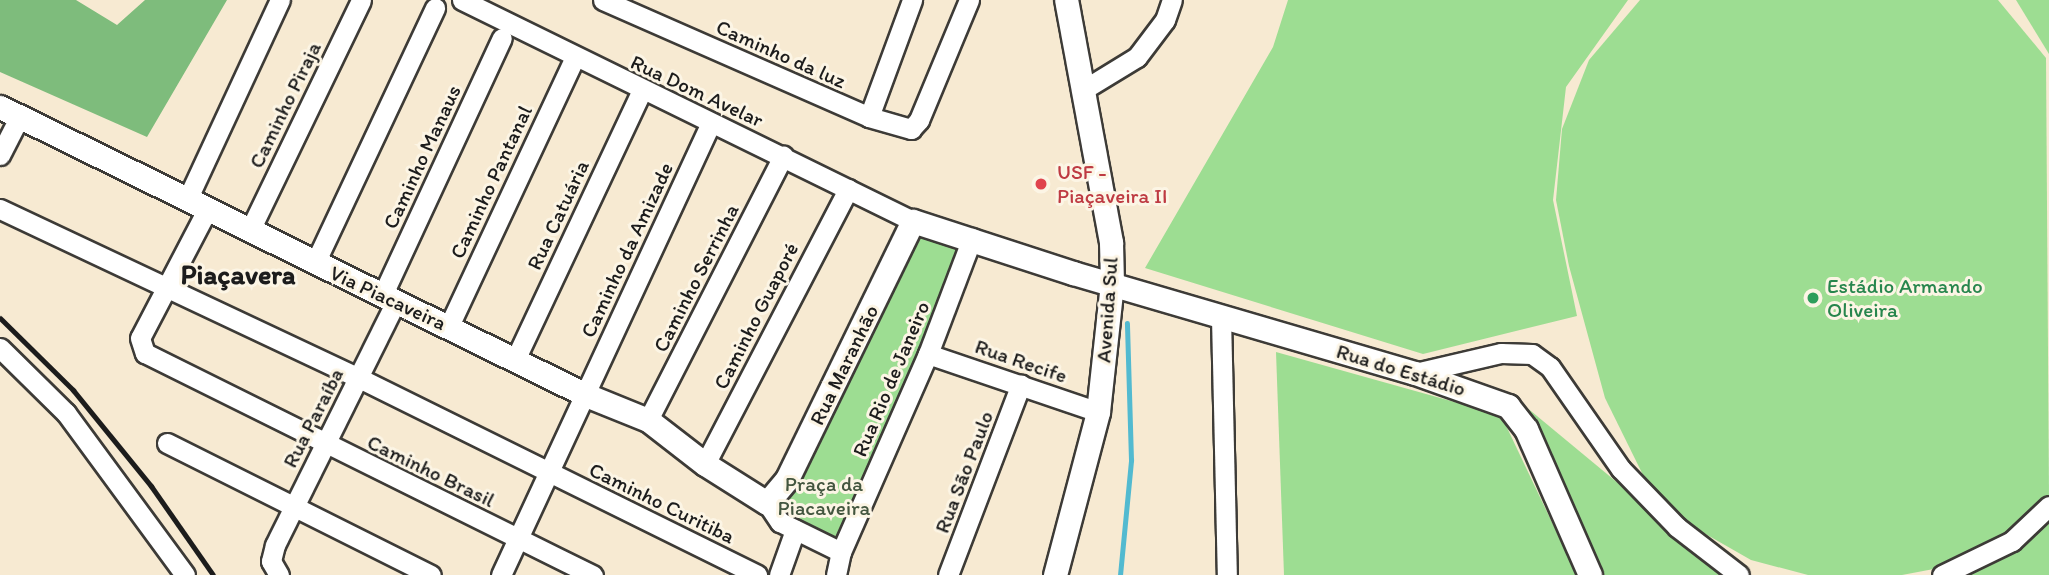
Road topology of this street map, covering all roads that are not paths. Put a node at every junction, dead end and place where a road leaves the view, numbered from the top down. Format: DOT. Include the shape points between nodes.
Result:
graph roads {
  1 [pos="280,0"];
  2 [pos="360,0"];
  3 [pos="462,0"];
  4 [pos="603,0"];
  5 [pos="912,0"];
  6 [pos="969,0"];
  7 [pos="1066,0"];
  8 [pos="1172,0"];
  9 [pos="435,8"];
  10 [pos="502,38"];
  11 [pos="575,57"];
  12 [pos="642,90"];
  13 [pos="1083,90"];
  14 [pos="10,112"];
  15 [pos="869,117"];
  16 [pos="710,124"];
  17 [pos="0,155"];
  18 [pos="783,156"];
  19 [pos="848,189"];
  20 [pos="197,205"];
  21 [pos="0,209"];
  22 [pos="914,221"];
  23 [pos="250,230"];
  24 [pos="972,238"];
  25 [pos="315,263"];
  26 [pos="1112,283"];
  27 [pos="167,286"];
  28 [pos="389,298"];
  29 [pos="1221,317"];
  30 [pos="449,326"];
  31 [pos="0,348"];
  32 [pos="928,354"];
  33 [pos="516,360"];
  34 [pos="1415,373"];
  35 [pos="359,377"];
  36 [pos="1021,384"];
  37 [pos="586,395"];
  38 [pos="1098,412"];
  39 [pos="649,420"];
  40 [pos="167,443"];
  41 [pos="325,444"];
  42 [pos="705,464"];
  43 [pos="547,471"];
  44 [pos="767,503"];
  45 [pos="293,506"];
  46 [pos="2049,506"];
  47 [pos="795,530"];
  48 [pos="518,539"];
  49 [pos="841,551"];
  50 [pos="185,575"];
  51 [pos="279,575"];
  52 [pos="432,575"];
  53 [pos="501,575"];
  54 [pos="593,575"];
  55 [pos="757,575"];
  56 [pos="779,575"];
  57 [pos="836,575"];
  58 [pos="948,575"];
  59 [pos="1055,575"];
  60 [pos="1227,575"];
  61 [pos="1590,575"];
  62 [pos="1739,575"];
  63 [pos="1942,575"];
  1 -- 20 [label="street"];
  2 -- 23 [label="street, Caminho Piraja"];
  3 -- 11 [label="street, Rua Dom Avelar"];
  4 -- 15 [label="street, Caminho da luz"];
  5 -- 15 [label="street"];
  6 -- 15 [label="street, Caminho da luz" via="919,120 904,128"];
  7 -- 13 [label="street, Avenida Sul"];
  8 -- 13 [label="street" via="1165,20 1137,57"];
  9 -- 25 [label="street"];
  10 -- 28 [label="street, Caminho Manaus"];
  11 -- 12 [label="street, Rua Dom Avelar"];
  11 -- 30 [label="street, Caminho Pantanal"];
  12 -- 16 [label="street, Rua Dom Avelar"];
  12 -- 33 [label="street, Rua Catuária"];
  13 -- 26 [label="street, Avenida Sul" via="1111,242"];
  14 -- 17 [label="street"];
  14 -- 20 [label="street, Via Piacaveira"];
  16 -- 18 [label="street, Rua Dom Avelar"];
  16 -- 37 [label="street, Caminho da Amizade"];
  18 -- 19 [label="street, Rua Dom Avelar"];
  18 -- 39 [label="street, Caminho Serrinha"];
  19 -- 22 [label="street, Rua Dom Avelar"];
  19 -- 42 [label="street, Caminho Guaporé"];
  20 -- 23 [label="street, Via Piacaveira"];
  20 -- 27 [label="street"];
  21 -- 27 [label="street, Caminho Curitiba"];
  22 -- 24 [label="street, Rua do Estádio"];
  22 -- 44 [label="street, Rua Maranhão" via="787,479"];
  23 -- 25 [label="street, Via Piacaveira"];
  24 -- 26 [label="street, Rua do Estádio"];
  24 -- 32 [label="street, Rua Rio de Janeiro"];
  25 -- 28 [label="street, Via Piacaveira"];
  26 -- 29 [label="street, Rua do Estádio"];
  26 -- 38 [label="street, Avenida Sul"];
  27 -- 35 [label="street, Caminho Curitiba"];
  27 -- 41 [label="street, Caminho Brasil" via="140,338 145,354"];
  28 -- 30 [label="street, Via Piacaveira"];
  28 -- 35 [label="street, Rua Paraíba"];
  29 -- 34 [label="street, Rua do Estádio"];
  29 -- 60 [label="street"];
  30 -- 33 [label="street, Via Piacaveira"];
  31 -- 50 [label="street" via="66,413"];
  32 -- 36 [label="street, Rua Recife"];
  32 -- 49 [label="street, Rua Rio de Janeiro"];
  33 -- 37 [label="street, Via Piacaveira"];
  34 -- 61 [label="street, Rua do Estádio" via="1508,406 1526,429"];
  34 -- 62 [label="street" via="1501,352 1532,354 1550,366 1621,469 1677,527"];
  35 -- 41 [label="street, Rua Paraíba"];
  35 -- 43 [label="street, Caminho Curitiba"];
  36 -- 38 [label="street, Rua Recife"];
  36 -- 58 [label="street, Rua São Paulo"];
  37 -- 39 [label="street, Via Piacaveira"];
  37 -- 43 [label="street, Caminho da Amizade"];
  38 -- 59 [label="street, Avenida Sul"];
  39 -- 42 [label="street, Via Piacaveira"];
  40 -- 45 [label="street"];
  41 -- 45 [label="street, Rua Paraíba"];
  41 -- 48 [label="street, Caminho Brasil"];
  42 -- 44 [label="street, Via Piacaveira"];
  43 -- 48 [label="street, Caminho da Amizade"];
  43 -- 55 [label="street, Caminho Curitiba"];
  44 -- 47 [label="street" via="776,519"];
  45 -- 51 [label="street, Rua Paraíba" via="271,556"];
  45 -- 52 [label="street"];
  46 -- 63 [label="street" via="2012,541"];
  47 -- 49 [label="street"];
  47 -- 56 [label="street"];
  48 -- 53 [label="street, Caminho da Amizade"];
  48 -- 54 [label="street, Caminho Brasil"];
  49 -- 57 [label="street, Rua Rio de Janeiro"];
}
